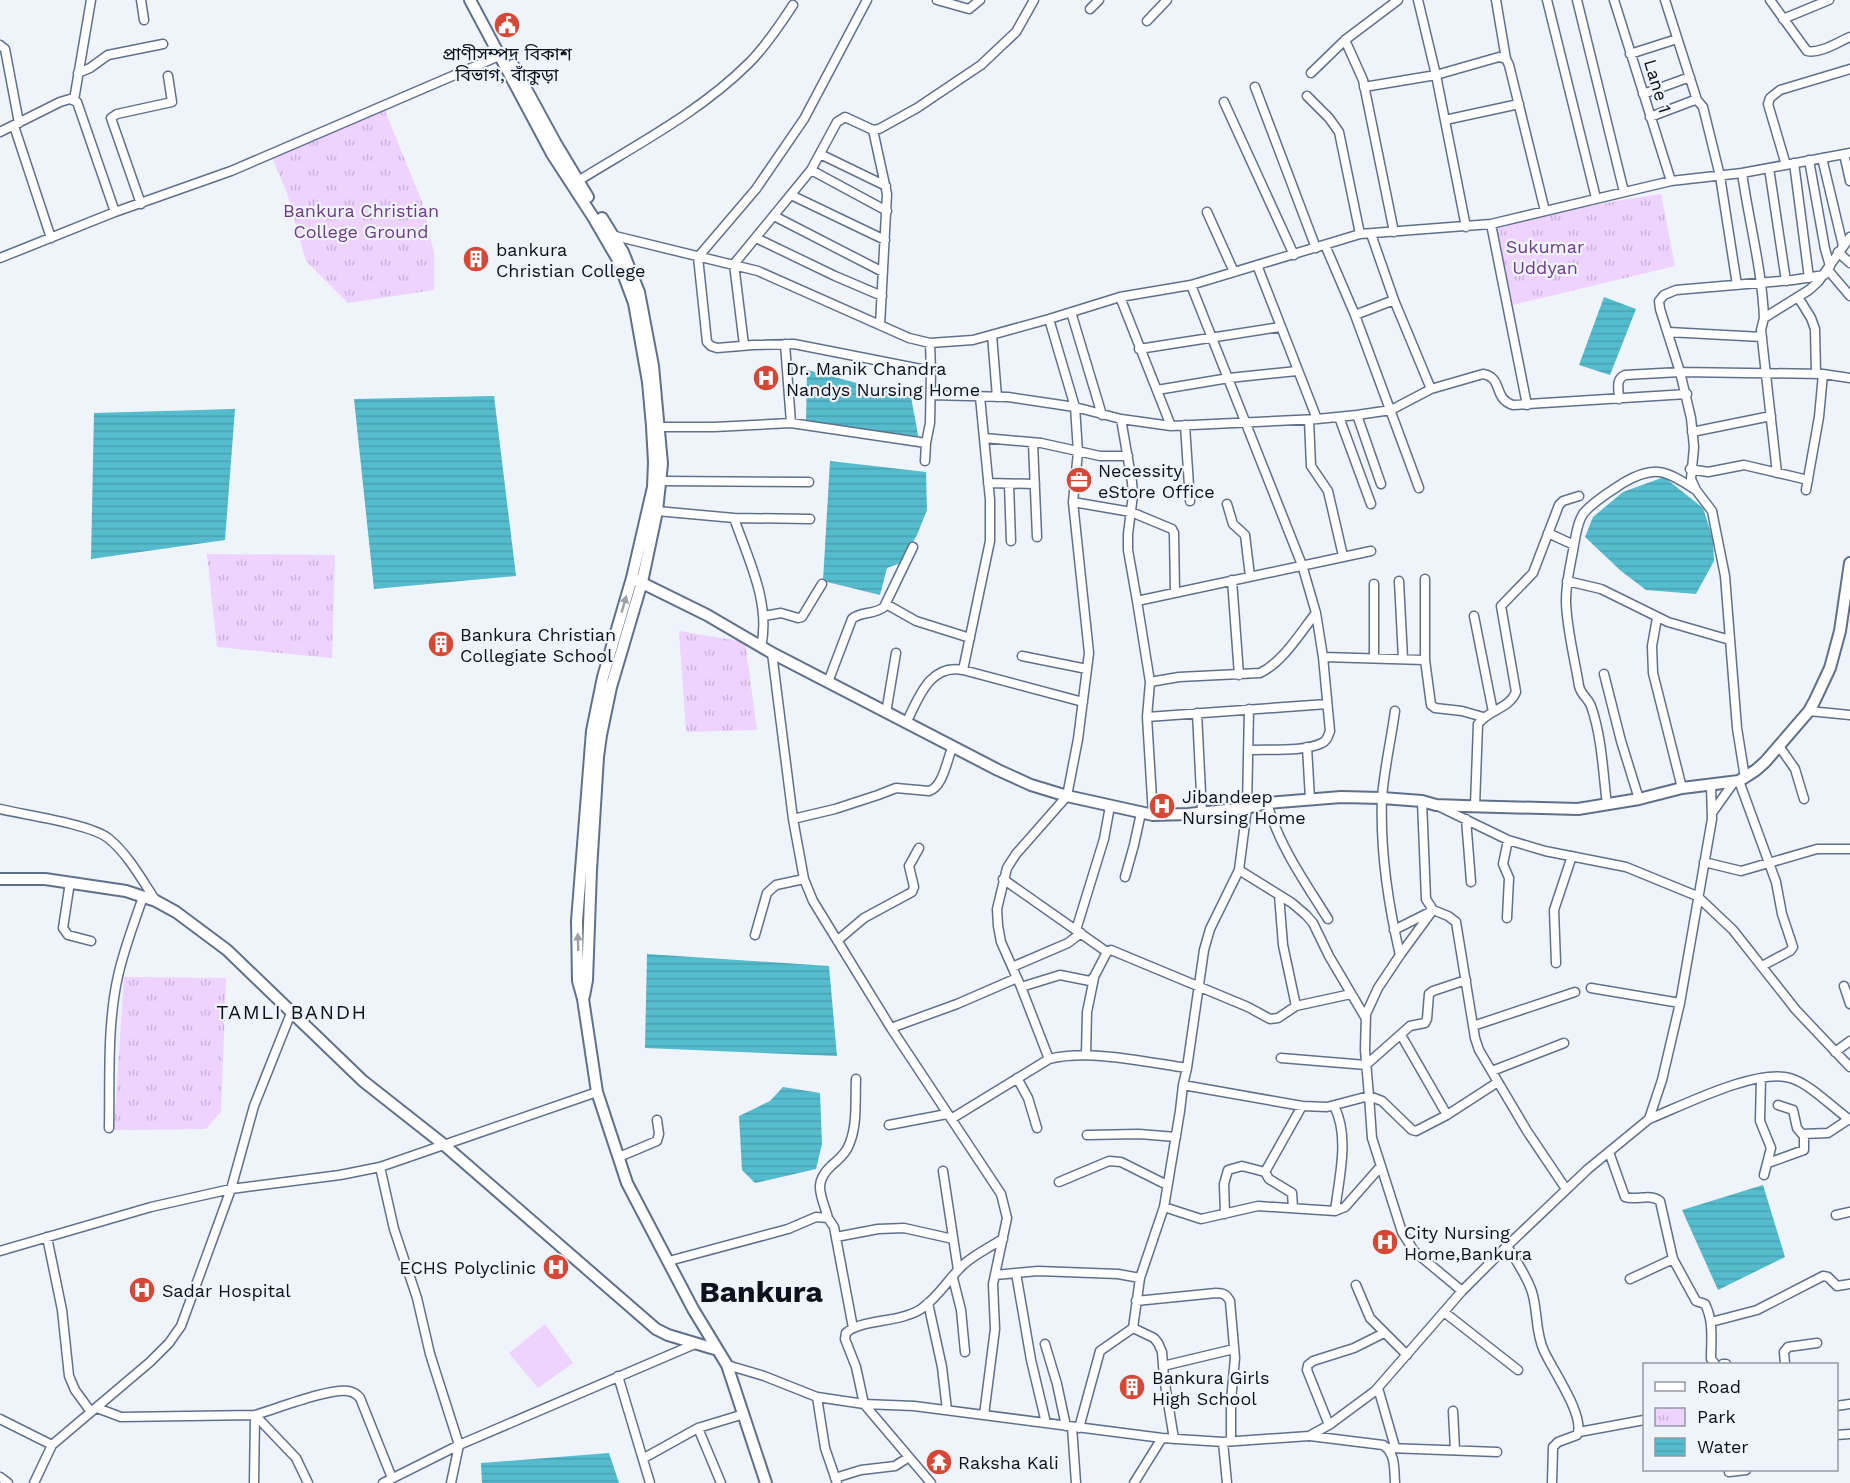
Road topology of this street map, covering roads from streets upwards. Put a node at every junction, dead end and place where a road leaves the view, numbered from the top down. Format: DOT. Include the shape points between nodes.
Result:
graph roads {
  1 [pos="91,0"];
  2 [pos="141,0"];
  3 [pos="470,0"];
  4 [pos="477,0"];
  5 [pos="867,0"];
  6 [pos="937,0"];
  7 [pos="980,0"];
  8 [pos="1034,0"];
  9 [pos="1099,0"];
  10 [pos="1167,0"];
  11 [pos="1398,0"];
  12 [pos="1418,0"];
  13 [pos="1496,0"];
  14 [pos="1547,0"];
  15 [pos="1577,0"];
  16 [pos="1614,0"];
  17 [pos="1665,0"];
  18 [pos="1770,0"];
  19 [pos="1829,0"];
  20 [pos="793,5"];
  21 [pos="1090,9"];
  22 [pos="1783,19"];
  23 [pos="144,20"];
  24 [pos="1147,21"];
  25 [pos="1850,37"];
  26 [pos="1677,39"];
  27 [pos="1345,40"];
  28 [pos="163,44"];
  29 [pos="0,45"];
  30 [pos="503,54"];
  31 [pos="1630,54"];
  32 [pos="1506,59"];
  33 [pos="1850,69"];
  34 [pos="78,73"];
  35 [pos="1311,74"];
  36 [pos="1436,75"];
  37 [pos="168,76"];
  38 [pos="1690,77"];
  39 [pos="1255,87"];
  40 [pos="1364,87"];
  41 [pos="1642,94"];
  42 [pos="1307,96"];
  43 [pos="74,100"];
  44 [pos="1697,100"];
  45 [pos="1224,102"];
  46 [pos="1519,104"];
  47 [pos="1650,117"];
  48 [pos="1445,120"];
  49 [pos="16,124"];
  50 [pos="873,130"];
  51 [pos="0,132"];
  52 [pos="1847,153"];
  53 [pos="820,154"];
  54 [pos="1822,158"];
  55 [pos="1809,160"];
  56 [pos="1790,164"];
  57 [pos="1769,168"];
  58 [pos="811,170"];
  59 [pos="1742,173"];
  60 [pos="1720,176"];
  61 [pos="1671,181"];
  62 [pos="1850,181"];
  63 [pos="578,182"];
  64 [pos="886,186"];
  65 [pos="1624,192"];
  66 [pos="791,195"];
  67 [pos="1596,198"];
  68 [pos="141,204"];
  69 [pos="887,211"];
  70 [pos="1545,211"];
  71 [pos="115,212"];
  72 [pos="1207,212"];
  73 [pos="774,216"];
  74 [pos="1491,224"];
  75 [pos="1466,227"];
  76 [pos="1394,232"];
  77 [pos="608,234"];
  78 [pos="1360,234"];
  79 [pos="1371,234"];
  80 [pos="1850,237"];
  81 [pos="51,238"];
  82 [pos="756,238"];
  83 [pos="885,240"];
  84 [pos="1325,245"];
  85 [pos="1316,248"];
  86 [pos="1840,249"];
  87 [pos="1294,255"];
  88 [pos="698,257"];
  89 [pos="0,258"];
  90 [pos="1850,263"];
  91 [pos="734,264"];
  92 [pos="1257,265"];
  93 [pos="1827,270"];
  94 [pos="884,272"];
  95 [pos="1234,272"];
  96 [pos="1809,278"];
  97 [pos="1786,281"];
  98 [pos="1762,283"];
  99 [pos="1191,285"];
  100 [pos="1737,285"];
  101 [pos="882,296"];
  102 [pos="1850,296"];
  103 [pos="1120,297"];
  104 [pos="1797,297"];
  105 [pos="1394,300"];
  106 [pos="1071,312"];
  107 [pos="1355,315"];
  108 [pos="1764,318"];
  109 [pos="1049,319"];
  110 [pos="880,325"];
  111 [pos="1280,327"];
  112 [pos="1668,332"];
  113 [pos="992,335"];
  114 [pos="1762,337"];
  115 [pos="1211,338"];
  116 [pos="930,343"];
  117 [pos="785,344"];
  118 [pos="744,345"];
  119 [pos="1140,349"];
  120 [pos="931,371"];
  121 [pos="1297,371"];
  122 [pos="1680,372"];
  123 [pos="1766,374"];
  124 [pos="1819,374"];
  125 [pos="1229,378"];
  126 [pos="1850,378"];
  127 [pos="1431,389"];
  128 [pos="1156,390"];
  129 [pos="1687,394"];
  130 [pos="931,395"];
  131 [pos="980,397"];
  132 [pos="997,397"];
  133 [pos="1619,399"];
  134 [pos="1527,405"];
  135 [pos="1075,407"];
  136 [pos="1391,410"];
  137 [pos="1102,415"];
  138 [pos="1357,416"];
  139 [pos="1771,416"];
  140 [pos="1339,417"];
  141 [pos="1120,419"];
  142 [pos="1313,420"];
  143 [pos="1246,422"];
  144 [pos="791,423"];
  145 [pos="1185,425"];
  146 [pos="1171,426"];
  147 [pos="656,427"];
  148 [pos="1692,432"];
  149 [pos="984,438"];
  150 [pos="926,443"];
  151 [pos="1033,443"];
  152 [pos="1078,452"];
  153 [pos="1128,456"];
  154 [pos="925,461"];
  155 [pos="1690,470"];
  156 [pos="1777,473"];
  157 [pos="1808,480"];
  158 [pos="661,481"];
  159 [pos="809,482"];
  160 [pos="988,483"];
  161 [pos="1009,484"];
  162 [pos="1035,484"];
  163 [pos="1381,484"];
  164 [pos="1419,488"];
  165 [pos="1696,490"];
  166 [pos="1806,490"];
  167 [pos="1579,496"];
  168 [pos="1190,501"];
  169 [pos="1073,502"];
  170 [pos="1227,504"];
  171 [pos="1371,504"];
  172 [pos="657,511"];
  173 [pos="1131,512"];
  174 [pos="734,518"];
  175 [pos="810,519"];
  176 [pos="1548,533"];
  177 [pos="1037,537"];
  178 [pos="1011,541"];
  179 [pos="1574,545"];
  180 [pos="913,548"];
  181 [pos="1371,551"];
  182 [pos="1343,556"];
  183 [pos="1850,563"];
  184 [pos="1302,565"];
  185 [pos="1250,576"];
  186 [pos="1425,579"];
  187 [pos="637,580"];
  188 [pos="1232,580"];
  189 [pos="1399,581"];
  190 [pos="1567,581"];
  191 [pos="822,584"];
  192 [pos="1374,584"];
  193 [pos="1175,592"];
  194 [pos="1137,601"];
  195 [pos="886,604"];
  196 [pos="1316,613"];
  197 [pos="764,616"];
  198 [pos="1474,616"];
  199 [pos="1657,618"];
  200 [pos="970,638"];
  201 [pos="1730,640"];
  202 [pos="761,647"];
  203 [pos="772,653"];
  204 [pos="896,653"];
  205 [pos="1022,656"];
  206 [pos="1323,657"];
  207 [pos="1374,657"];
  208 [pos="1403,659"];
  209 [pos="1425,660"];
  210 [pos="1087,669"];
  211 [pos="963,670"];
  212 [pos="1604,674"];
  213 [pos="1239,675"];
  214 [pos="828,682"];
  215 [pos="1150,682"];
  216 [pos="1083,702"];
  217 [pos="1327,704"];
  218 [pos="1249,709"];
  219 [pos="1395,711"];
  220 [pos="1809,711"];
  221 [pos="1493,712"];
  222 [pos="886,713"];
  223 [pos="1197,713"];
  224 [pos="1850,715"];
  225 [pos="1147,717"];
  226 [pos="1483,717"];
  227 [pos="906,723"];
  228 [pos="1779,746"];
  229 [pos="1307,747"];
  230 [pos="952,748"];
  231 [pos="1248,750"];
  232 [pos="1739,780"];
  233 [pos="1711,785"];
  234 [pos="1682,788"];
  235 [pos="1067,796"];
  236 [pos="1382,798"];
  237 [pos="1310,799"];
  238 [pos="1639,799"];
  239 [pos="1804,799"];
  240 [pos="1422,801"];
  241 [pos="1267,803"];
  242 [pos="1436,805"];
  243 [pos="1607,805"];
  244 [pos="1110,806"];
  245 [pos="1475,806"];
  246 [pos="1247,808"];
  247 [pos="0,809"];
  248 [pos="1141,813"];
  249 [pos="1202,813"];
  250 [pos="1712,813"];
  251 [pos="1153,815"];
  252 [pos="793,819"];
  253 [pos="1466,819"];
  254 [pos="1508,840"];
  255 [pos="919,848"];
  256 [pos="1850,849"];
  257 [pos="1572,856"];
  258 [pos="1704,862"];
  259 [pos="1769,863"];
  260 [pos="1239,870"];
  261 [pos="1125,877"];
  262 [pos="0,879"];
  263 [pos="804,879"];
  264 [pos="1003,879"];
  265 [pos="70,882"];
  266 [pos="1471,882"];
  267 [pos="1279,895"];
  268 [pos="1697,896"];
  269 [pos="143,897"];
  270 [pos="156,901"];
  271 [pos="1433,910"];
  272 [pos="1507,918"];
  273 [pos="1328,920"];
  274 [pos="1394,930"];
  275 [pos="1078,931"];
  276 [pos="755,935"];
  277 [pos="838,940"];
  278 [pos="91,941"];
  279 [pos="1107,952"];
  280 [pos="1400,955"];
  281 [pos="1556,963"];
  282 [pos="1762,966"];
  283 [pos="1012,967"];
  284 [pos="1094,977"];
  285 [pos="1017,978"];
  286 [pos="1466,980"];
  287 [pos="1844,986"];
  288 [pos="1022,987"];
  289 [pos="1198,988"];
  290 [pos="1591,988"];
  291 [pos="1575,992"];
  292 [pos="1351,994"];
  293 [pos="1680,1003"];
  294 [pos="1850,1004"];
  295 [pos="1296,1006"];
  296 [pos="291,1013"];
  297 [pos="1365,1017"];
  298 [pos="1473,1026"];
  299 [pos="891,1028"];
  300 [pos="1401,1035"];
  301 [pos="1850,1041"];
  302 [pos="1564,1043"];
  303 [pos="1835,1052"];
  304 [pos="1086,1055"];
  305 [pos="1281,1058"];
  306 [pos="1049,1059"];
  307 [pos="1366,1065"];
  308 [pos="1850,1066"];
  309 [pos="1187,1068"];
  310 [pos="1492,1071"];
  311 [pos="1017,1078"];
  312 [pos="1761,1078"];
  313 [pos="856,1079"];
  314 [pos="1498,1082"];
  315 [pos="1183,1085"];
  316 [pos="597,1092"];
  317 [pos="1369,1096"];
  318 [pos="1778,1105"];
  319 [pos="1302,1106"];
  320 [pos="1334,1106"];
  321 [pos="1447,1115"];
  322 [pos="949,1117"];
  323 [pos="1649,1119"];
  324 [pos="657,1120"];
  325 [pos="1849,1120"];
  326 [pos="889,1125"];
  327 [pos="109,1128"];
  328 [pos="1037,1128"];
  329 [pos="1804,1134"];
  330 [pos="1087,1135"];
  331 [pos="1176,1137"];
  332 [pos="444,1144"];
  333 [pos="1609,1152"];
  334 [pos="619,1157"];
  335 [pos="1768,1163"];
  336 [pos="1381,1166"];
  337 [pos="380,1167"];
  338 [pos="943,1171"];
  339 [pos="1265,1172"];
  340 [pos="1764,1175"];
  341 [pos="1059,1182"];
  342 [pos="1167,1185"];
  343 [pos="231,1189"];
  344 [pos="1566,1189"];
  345 [pos="1164,1207"];
  346 [pos="1293,1208"];
  347 [pos="1335,1211"];
  348 [pos="1850,1212"];
  349 [pos="1225,1214"];
  350 [pos="1836,1215"];
  351 [pos="828,1218"];
  352 [pos="47,1236"];
  353 [pos="836,1237"];
  354 [pos="953,1239"];
  355 [pos="1003,1239"];
  356 [pos="1507,1246"];
  357 [pos="0,1251"];
  358 [pos="1673,1260"];
  359 [pos="669,1261"];
  360 [pos="1016,1273"];
  361 [pos="955,1274"];
  362 [pos="995,1275"];
  363 [pos="1140,1278"];
  364 [pos="1630,1279"];
  365 [pos="1850,1284"];
  366 [pos="1356,1285"];
  367 [pos="1462,1291"];
  368 [pos="1136,1301"];
  369 [pos="928,1303"];
  370 [pos="1444,1312"];
  371 [pos="1712,1322"];
  372 [pos="853,1328"];
  373 [pos="1133,1328"];
  374 [pos="1384,1334"];
  375 [pos="1817,1343"];
  376 [pos="695,1344"];
  377 [pos="1045,1344"];
  378 [pos="1234,1348"];
  379 [pos="718,1350"];
  380 [pos="965,1352"];
  381 [pos="1407,1354"];
  382 [pos="1714,1363"];
  383 [pos="1785,1363"];
  384 [pos="727,1365"];
  385 [pos="1163,1366"];
  386 [pos="1518,1370"];
  387 [pos="618,1376"];
  388 [pos="1378,1388"];
  389 [pos="817,1397"];
  390 [pos="864,1404"];
  391 [pos="94,1410"];
  392 [pos="947,1410"];
  393 [pos="1453,1411"];
  394 [pos="744,1413"];
  395 [pos="255,1415"];
  396 [pos="984,1415"];
  397 [pos="0,1419"];
  398 [pos="1643,1420"];
  399 [pos="1046,1423"];
  400 [pos="1329,1425"];
  401 [pos="1072,1427"];
  402 [pos="698,1428"];
  403 [pos="1579,1432"];
  404 [pos="1309,1436"];
  405 [pos="1162,1438"];
  406 [pos="1174,1439"];
  407 [pos="1227,1442"];
  408 [pos="52,1445"];
  409 [pos="459,1445"];
  410 [pos="1392,1448"];
  411 [pos="1455,1450"];
  412 [pos="1497,1452"];
  413 [pos="909,1457"];
  414 [pos="644,1458"];
  415 [pos="1738,1471"];
  416 [pos="1729,1472"];
  417 [pos="0,1477"];
  418 [pos="392,1478"];
  419 [pos="836,1480"];
  420 [pos="8,1483"];
  421 [pos="34,1483"];
  422 [pos="254,1483"];
  423 [pos="308,1483"];
  424 [pos="382,1483"];
  425 [pos="451,1483"];
  426 [pos="650,1483"];
  427 [pos="721,1483"];
  428 [pos="766,1483"];
  429 [pos="931,1483"];
  430 [pos="1076,1483"];
  431 [pos="1134,1483"];
  432 [pos="1227,1483"];
  433 [pos="1395,1483"];
  434 [pos="1552,1483"];
  1 -- 34 [label="street"];
  2 -- 23 [label="street"];
  3 -- 30 [label="street"];
  4 -- 30 [label="street"];
  5 -- 88 [label="street" via="804,119 756,189"];
  6 -- 7 [label="street" via="969,9"];
  8 -- 50 [label="street" via="1016,32 981,65 917,108"];
  9 -- 21 [label="street"];
  10 -- 24 [label="street"];
  11 -- 27 [label="street"];
  12 -- 36 [label="street"];
  13 -- 32 [label="street"];
  14 -- 67 [label="street"];
  15 -- 65 [label="street"];
  16 -- 31 [label="street, Lane 1"];
  17 -- 26 [label="street"];
  18 -- 22 [label="street"];
  19 -- 22 [label="street"];
  20 -- 63 [label="street" via="750,63 723,86"];
  22 -- 25 [label="street" via="1812,52"];
  26 -- 31 [label="street"];
  26 -- 38 [label="street"];
  27 -- 35 [label="street"];
  27 -- 40 [label="street"];
  28 -- 34 [label="street" via="108,55"];
  29 -- 49 [label="street" via="5,49"];
  30 -- 63 [label="street"];
  30 -- 68 [label="street" via="231,171"];
  30 -- 77 [label="street" via="552,154"];
  31 -- 41 [label="street, Lane 1"];
  32 -- 36 [label="street" via="1499,57"];
  32 -- 46 [label="street"];
  33 -- 56 [label="street" via="1780,90 1770,98 1768,104"];
  34 -- 43 [label="street"];
  36 -- 40 [label="street"];
  36 -- 48 [label="street"];
  37 -- 68 [label="street" via="172,102 111,118"];
  38 -- 41 [label="street"];
  38 -- 44 [label="street"];
  39 -- 85 [label="street"];
  40 -- 76 [label="street"];
  41 -- 47 [label="street, Lane 1"];
  42 -- 78 [label="street" via="1339,132"];
  43 -- 49 [label="street" via="60,102"];
  43 -- 71 [label="street" via="80,105"];
  44 -- 47 [label="street"];
  44 -- 60 [label="street" via="1704,107"];
  45 -- 87 [label="street"];
  46 -- 48 [label="street"];
  46 -- 70 [label="street"];
  47 -- 61 [label="street, Lane 1"];
  48 -- 75 [label="street"];
  49 -- 51 [label="street"];
  49 -- 81 [label="street"];
  50 -- 53 [label="street" via="841,118"];
  50 -- 64 [label="street"];
  52 -- 54 [label="street"];
  52 -- 62 [label="street"];
  53 -- 58 [label="street"];
  53 -- 64 [label="street"];
  54 -- 55 [label="street"];
  54 -- 86 [label="street"];
  55 -- 56 [label="street"];
  55 -- 93 [label="street"];
  56 -- 57 [label="street"];
  56 -- 96 [label="street"];
  57 -- 59 [label="street"];
  57 -- 97 [label="street"];
  58 -- 66 [label="street"];
  58 -- 69 [label="street"];
  59 -- 60 [label="street"];
  59 -- 98 [label="street"];
  60 -- 61 [label="street"];
  60 -- 100 [label="street"];
  61 -- 65 [label="street"];
  63 -- 77 [label="street"];
  64 -- 69 [label="street"];
  65 -- 67 [label="street"];
  66 -- 73 [label="street"];
  66 -- 83 [label="street"];
  67 -- 70 [label="street"];
  68 -- 71 [label="street"];
  69 -- 83 [label="street"];
  70 -- 74 [label="street"];
  71 -- 81 [label="street"];
  72 -- 95 [label="street"];
  73 -- 82 [label="street"];
  73 -- 94 [label="street"];
  74 -- 75 [label="street"];
  74 -- 134 [label="street"];
  75 -- 76 [label="street"];
  76 -- 79 [label="street"];
  77 -- 88 [label="street"];
  77 -- 147 [label="street" via="629,264 639,292 653,366"];
  78 -- 79 [label="street"];
  78 -- 84 [label="street"];
  79 -- 105 [label="street"];
  80 -- 86 [label="street"];
  81 -- 89 [label="street"];
  82 -- 91 [label="street"];
  82 -- 101 [label="street"];
  83 -- 94 [label="street"];
  84 -- 85 [label="street"];
  84 -- 107 [label="street"];
  85 -- 87 [label="street"];
  86 -- 90 [label="street"];
  86 -- 93 [label="street"];
  87 -- 92 [label="street"];
  88 -- 91 [label="street"];
  88 -- 118 [label="street" via="707,342 717,348"];
  91 -- 110 [label="street"];
  91 -- 118 [label="street"];
  92 -- 95 [label="street"];
  92 -- 111 [label="street"];
  93 -- 96 [label="street"];
  93 -- 102 [label="street"];
  93 -- 104 [label="street"];
  94 -- 101 [label="street"];
  95 -- 99 [label="street"];
  96 -- 97 [label="street"];
  97 -- 98 [label="street"];
  98 -- 100 [label="street"];
  98 -- 108 [label="street"];
  99 -- 103 [label="street"];
  99 -- 115 [label="street"];
  100 -- 112 [label="street" via="1676,290 1664,295 1659,301"];
  101 -- 110 [label="street"];
  103 -- 106 [label="street"];
  103 -- 119 [label="street"];
  104 -- 108 [label="street"];
  104 -- 124 [label="street" via="1815,329"];
  105 -- 107 [label="street"];
  105 -- 127 [label="street"];
  106 -- 109 [label="street"];
  106 -- 137 [label="street"];
  107 -- 136 [label="street"];
  108 -- 114 [label="street"];
  109 -- 113 [label="street"];
  109 -- 135 [label="street"];
  110 -- 116 [label="street"];
  111 -- 115 [label="street"];
  111 -- 121 [label="street"];
  112 -- 114 [label="street"];
  112 -- 122 [label="street"];
  113 -- 116 [label="street"];
  113 -- 132 [label="street"];
  114 -- 123 [label="street"];
  115 -- 119 [label="street"];
  115 -- 125 [label="street"];
  116 -- 120 [label="street"];
  117 -- 118 [label="street"];
  117 -- 120 [label="street"];
  117 -- 144 [label="street"];
  119 -- 128 [label="street"];
  120 -- 130 [label="street"];
  121 -- 125 [label="street"];
  121 -- 142 [label="street"];
  122 -- 123 [label="street"];
  122 -- 129 [label="street"];
  122 -- 133 [label="street" via="1620,377"];
  123 -- 124 [label="street"];
  123 -- 139 [label="street"];
  124 -- 126 [label="street"];
  124 -- 157 [label="street" via="1819,417"];
  125 -- 128 [label="street"];
  125 -- 143 [label="street"];
  127 -- 134 [label="street" via="1490,375 1505,403"];
  127 -- 136 [label="street"];
  128 -- 146 [label="street"];
  129 -- 133 [label="street"];
  129 -- 148 [label="street"];
  130 -- 131 [label="street"];
  130 -- 150 [label="street"];
  131 -- 132 [label="street"];
  131 -- 149 [label="street"];
  132 -- 135 [label="street"];
  133 -- 134 [label="street"];
  135 -- 137 [label="street"];
  135 -- 152 [label="street"];
  136 -- 138 [label="street"];
  136 -- 164 [label="street"];
  137 -- 141 [label="street"];
  138 -- 140 [label="street"];
  138 -- 163 [label="street"];
  139 -- 148 [label="street"];
  139 -- 156 [label="street"];
  140 -- 142 [label="street"];
  140 -- 171 [label="street"];
  141 -- 146 [label="street"];
  141 -- 153 [label="street"];
  142 -- 143 [label="street"];
  142 -- 182 [label="street" via="1311,465 1328,491"];
  143 -- 145 [label="street"];
  143 -- 184 [label="street"];
  144 -- 147 [label="street"];
  144 -- 150 [label="street"];
  145 -- 146 [label="street"];
  145 -- 168 [label="street"];
  147 -- 158 [label="street"];
  147 -- 187 [label="street" via="653,487"];
  148 -- 155 [label="street"];
  149 -- 151 [label="street"];
  149 -- 160 [label="street"];
  150 -- 154 [label="street"];
  151 -- 152 [label="street"];
  151 -- 162 [label="street"];
  152 -- 153 [label="street"];
  152 -- 169 [label="street"];
  153 -- 173 [label="street"];
  155 -- 156 [label="street" via="1708,472 1744,465"];
  155 -- 165 [label="street"];
  156 -- 157 [label="street"];
  157 -- 166 [label="street"];
  158 -- 159 [label="street"];
  158 -- 172 [label="street"];
  160 -- 161 [label="street"];
  160 -- 200 [label="street" via="990,541"];
  161 -- 162 [label="street"];
  161 -- 178 [label="street"];
  162 -- 177 [label="street"];
  165 -- 179 [label="street" via="1663,471 1632,478 1582,515"];
  165 -- 201 [label="street" via="1716,522 1728,594"];
  167 -- 176 [label="street" via="1559,505"];
  169 -- 173 [label="street"];
  169 -- 210 [label="street" via="1089,642"];
  170 -- 185 [label="street" via="1233,524 1245,535"];
  172 -- 174 [label="street"];
  172 -- 187 [label="street"];
  173 -- 193 [label="street" via="1166,525 1174,533"];
  173 -- 194 [label="street" via="1128,550"];
  174 -- 175 [label="street"];
  174 -- 197 [label="street" via="758,586"];
  176 -- 179 [label="street"];
  176 -- 221 [label="street" via="1533,573 1502,606 1516,692 1509,703"];
  179 -- 190 [label="street"];
  180 -- 195 [label="street"];
  181 -- 182 [label="street"];
  182 -- 184 [label="street"];
  183 -- 220 [label="street" via="1835,649"];
  184 -- 185 [label="street"];
  184 -- 196 [label="street"];
  185 -- 188 [label="street"];
  186 -- 209 [label="street"];
  187 -- 202 [label="street"];
  187 -- 316 [label="street" via="600,746 583,999"];
  188 -- 193 [label="street"];
  188 -- 213 [label="street"];
  189 -- 208 [label="street"];
  190 -- 199 [label="street" via="1601,589"];
  190 -- 243 [label="street" via="1566,603 1580,692 1592,709"];
  191 -- 197 [label="street" via="802,617 781,613"];
  192 -- 207 [label="street"];
  193 -- 194 [label="street"];
  194 -- 215 [label="street"];
  195 -- 200 [label="street" via="916,621"];
  195 -- 214 [label="street" via="880,610 852,619"];
  196 -- 206 [label="street"];
  196 -- 213 [label="street" via="1267,670"];
  197 -- 202 [label="street"];
  198 -- 221 [label="street"];
  199 -- 201 [label="street"];
  199 -- 234 [label="street" via="1653,673"];
  200 -- 211 [label="street"];
  201 -- 232 [label="street"];
  202 -- 203 [label="street"];
  203 -- 214 [label="street"];
  203 -- 252 [label="street"];
  204 -- 222 [label="street"];
  205 -- 210 [label="street"];
  206 -- 207 [label="street"];
  206 -- 217 [label="street"];
  207 -- 208 [label="street"];
  208 -- 209 [label="street"];
  209 -- 226 [label="street" via="1431,705"];
  210 -- 216 [label="street"];
  211 -- 216 [label="street"];
  211 -- 227 [label="street" via="945,670 926,683"];
  212 -- 238 [label="street"];
  213 -- 215 [label="street"];
  214 -- 222 [label="street"];
  215 -- 225 [label="street"];
  216 -- 235 [label="street"];
  217 -- 218 [label="street"];
  217 -- 229 [label="street" via="1328,738 1324,743"];
  218 -- 223 [label="street"];
  218 -- 231 [label="street"];
  219 -- 236 [label="street"];
  220 -- 224 [label="street"];
  220 -- 228 [label="street"];
  221 -- 226 [label="street"];
  222 -- 227 [label="street"];
  223 -- 225 [label="street"];
  223 -- 249 [label="street"];
  225 -- 251 [label="street"];
  226 -- 245 [label="street" via="1477,730"];
  227 -- 230 [label="street"];
  228 -- 232 [label="street" via="1756,770"];
  228 -- 239 [label="street" via="1795,769"];
  229 -- 231 [label="street"];
  229 -- 237 [label="street"];
  230 -- 235 [label="street" via="1031,785"];
  230 -- 252 [label="street" via="934,790 896,788"];
  231 -- 246 [label="street"];
  232 -- 233 [label="street"];
  232 -- 250 [label="street"];
  232 -- 259 [label="street"];
  233 -- 234 [label="street"];
  233 -- 250 [label="street"];
  234 -- 238 [label="street"];
  235 -- 244 [label="street"];
  235 -- 264 [label="street" via="1016,854"];
  236 -- 237 [label="street"];
  236 -- 240 [label="street"];
  236 -- 274 [label="street" via="1384,860"];
  237 -- 241 [label="street"];
  238 -- 243 [label="street"];
  240 -- 242 [label="street"];
  240 -- 271 [label="street" via="1426,899"];
  241 -- 246 [label="street"];
  241 -- 273 [label="street" via="1281,841"];
  242 -- 245 [label="street"];
  242 -- 253 [label="street"];
  243 -- 245 [label="street" via="1578,809"];
  244 -- 248 [label="street"];
  244 -- 275 [label="street"];
  246 -- 249 [label="street"];
  246 -- 260 [label="street"];
  247 -- 270 [label="street" via="81,827 107,837"];
  248 -- 251 [label="street"];
  248 -- 261 [label="street"];
  249 -- 251 [label="street"];
  250 -- 258 [label="street"];
  252 -- 263 [label="street"];
  253 -- 254 [label="street"];
  253 -- 266 [label="street"];
  254 -- 257 [label="street"];
  254 -- 272 [label="street" via="1503,864 1509,878"];
  255 -- 277 [label="street" via="909,866 912,892 864,918"];
  256 -- 259 [label="street" via="1817,849"];
  257 -- 268 [label="street" via="1626,867"];
  257 -- 281 [label="street" via="1554,910"];
  258 -- 259 [label="street" via="1741,871"];
  258 -- 268 [label="street"];
  259 -- 282 [label="street" via="1793,947"];
  260 -- 267 [label="street"];
  260 -- 289 [label="street" via="1210,929"];
  262 -- 265 [label="street"];
  263 -- 276 [label="street" via="776,885 766,893"];
  263 -- 277 [label="street"];
  264 -- 275 [label="street"];
  264 -- 283 [label="street" via="998,926"];
  265 -- 269 [label="street"];
  265 -- 278 [label="street" via="63,928 68,935"];
  267 -- 292 [label="street" via="1299,908 1312,923"];
  267 -- 295 [label="street" via="1283,945"];
  268 -- 282 [label="street" via="1733,930"];
  268 -- 293 [label="street"];
  269 -- 270 [label="street"];
  269 -- 327 [label="street" via="116,987 110,1039"];
  270 -- 296 [label="street" via="227,950"];
  271 -- 274 [label="street"];
  271 -- 280 [label="street"];
  271 -- 286 [label="street" via="1456,922"];
  274 -- 280 [label="street"];
  275 -- 279 [label="street"];
  275 -- 283 [label="street" via="1068,943"];
  277 -- 299 [label="street"];
  279 -- 284 [label="street"];
  279 -- 289 [label="street" via="1120,953"];
  280 -- 297 [label="street"];
  282 -- 303 [label="street"];
  283 -- 285 [label="street"];
  284 -- 288 [label="street" via="1086,982 1060,975"];
  284 -- 304 [label="street" via="1087,1012"];
  285 -- 288 [label="street"];
  285 -- 299 [label="street"];
  286 -- 298 [label="street"];
  286 -- 300 [label="street" via="1433,991 1425,1023 1410,1026"];
  287 -- 294 [label="street"];
  288 -- 306 [label="street"];
  289 -- 295 [label="street" via="1270,1019"];
  289 -- 309 [label="street"];
  290 -- 293 [label="street"];
  291 -- 298 [label="street"];
  292 -- 295 [label="street"];
  292 -- 297 [label="street"];
  293 -- 323 [label="street"];
  296 -- 332 [label="street" via="363,1081"];
  296 -- 343 [label="street" via="254,1106"];
  297 -- 307 [label="street"];
  298 -- 310 [label="street" via="1479,1050"];
  299 -- 322 [label="street"];
  300 -- 307 [label="street"];
  300 -- 321 [label="street"];
  301 -- 303 [label="street"];
  302 -- 310 [label="street"];
  303 -- 308 [label="street"];
  304 -- 306 [label="street"];
  304 -- 309 [label="street"];
  305 -- 307 [label="street"];
  306 -- 311 [label="street"];
  307 -- 317 [label="street"];
  309 -- 315 [label="street"];
  310 -- 314 [label="street"];
  311 -- 322 [label="street"];
  311 -- 328 [label="street"];
  312 -- 323 [label="street"];
  312 -- 325 [label="street" via="1778,1076 1801,1082"];
  312 -- 335 [label="street" via="1760,1121 1771,1148"];
  313 -- 351 [label="street" via="851,1139 820,1181"];
  314 -- 321 [label="street"];
  314 -- 344 [label="street"];
  315 -- 319 [label="street"];
  315 -- 331 [label="street"];
  316 -- 332 [label="street"];
  316 -- 334 [label="street"];
  317 -- 320 [label="street"];
  317 -- 321 [label="street" via="1382,1101 1412,1130"];
  317 -- 336 [label="street" via="1372,1138"];
  318 -- 329 [label="street" via="1793,1110 1797,1128"];
  319 -- 320 [label="street"];
  319 -- 339 [label="street"];
  320 -- 347 [label="street" via="1342,1135"];
  322 -- 326 [label="street"];
  322 -- 355 [label="street" via="1001,1194 1007,1218"];
  323 -- 333 [label="street"];
  324 -- 334 [label="street" via="657,1141"];
  325 -- 329 [label="street" via="1828,1133"];
  329 -- 335 [label="street" via="1803,1152"];
  330 -- 331 [label="street"];
  331 -- 342 [label="street"];
  332 -- 337 [label="street"];
  332 -- 376 [label="street" via="656,1329"];
  333 -- 344 [label="street"];
  333 -- 358 [label="street" via="1625,1197 1653,1197 1659,1201"];
  334 -- 359 [label="street" via="627,1183"];
  335 -- 340 [label="street"];
  336 -- 347 [label="street" via="1345,1207"];
  336 -- 367 [label="street" via="1408,1245"];
  337 -- 343 [label="street"];
  337 -- 409 [label="street" via="394,1229"];
  338 -- 354 [label="street"];
  339 -- 346 [label="street" via="1269,1179 1292,1193"];
  339 -- 349 [label="street" via="1242,1166 1228,1170 1224,1184"];
  341 -- 342 [label="street" via="1114,1161"];
  342 -- 345 [label="street"];
  343 -- 352 [label="street" via="143,1208"];
  343 -- 391 [label="street" via="181,1326 150,1362"];
  344 -- 356 [label="street"];
  345 -- 349 [label="street" via="1201,1219"];
  345 -- 363 [label="street"];
  346 -- 347 [label="street"];
  346 -- 349 [label="street" via="1258,1206"];
  348 -- 350 [label="street"];
  351 -- 353 [label="street"];
  351 -- 359 [label="street" via="816,1217 788,1229"];
  352 -- 357 [label="street"];
  352 -- 391 [label="street" via="62,1310 69,1376 75,1390"];
  353 -- 354 [label="street" via="898,1228"];
  353 -- 372 [label="street"];
  354 -- 361 [label="street"];
  355 -- 361 [label="street" via="966,1262"];
  355 -- 362 [label="street"];
  356 -- 367 [label="street"];
  356 -- 403 [label="street" via="1531,1290 1541,1344 1569,1398 1580,1424"];
  358 -- 364 [label="street"];
  358 -- 371 [label="street" via="1696,1301 1706,1305"];
  359 -- 379 [label="street"];
  360 -- 362 [label="street"];
  360 -- 363 [label="street" via="1118,1274"];
  360 -- 399 [label="street"];
  361 -- 369 [label="street"];
  361 -- 380 [label="street"];
  362 -- 396 [label="street" via="995,1329"];
  363 -- 368 [label="street"];
  365 -- 371 [label="street" via="1837,1286 1823,1276 1757,1310"];
  366 -- 374 [label="street" via="1365,1308"];
  367 -- 370 [label="street"];
  368 -- 373 [label="street"];
  368 -- 378 [label="street" via="1223,1293 1230,1301"];
  369 -- 372 [label="street" via="902,1318"];
  369 -- 392 [label="street"];
  370 -- 381 [label="street"];
  370 -- 386 [label="street"];
  371 -- 382 [label="street"];
  372 -- 390 [label="street" via="845,1339"];
  373 -- 385 [label="street" via="1158,1343"];
  373 -- 401 [label="street" via="1100,1351"];
  374 -- 381 [label="street"];
  374 -- 400 [label="street" via="1308,1365"];
  375 -- 383 [label="street" via="1788,1347"];
  376 -- 379 [label="street"];
  376 -- 387 [label="street"];
  377 -- 401 [label="street"];
  378 -- 385 [label="street"];
  378 -- 407 [label="street"];
  379 -- 384 [label="street"];
  381 -- 388 [label="street"];
  384 -- 389 [label="street"];
  384 -- 394 [label="street"];
  385 -- 406 [label="street"];
  387 -- 409 [label="street"];
  387 -- 414 [label="street"];
  388 -- 400 [label="street"];
  388 -- 410 [label="street"];
  389 -- 390 [label="street"];
  389 -- 419 [label="street" via="825,1448"];
  390 -- 392 [label="street"];
  390 -- 413 [label="street"];
  391 -- 395 [label="street" via="121,1417"];
  391 -- 408 [label="street"];
  392 -- 396 [label="street"];
  393 -- 411 [label="street"];
  394 -- 402 [label="street"];
  394 -- 428 [label="street"];
  395 -- 418 [label="street" via="350,1391 360,1398"];
  395 -- 422 [label="street"];
  395 -- 423 [label="street" via="296,1458"];
  396 -- 399 [label="street"];
  397 -- 408 [label="street"];
  398 -- 403 [label="street"];
  399 -- 401 [label="street"];
  400 -- 404 [label="street"];
  401 -- 405 [label="street"];
  401 -- 430 [label="street"];
  402 -- 414 [label="street"];
  402 -- 427 [label="street"];
  403 -- 434 [label="street" via="1552,1447"];
  404 -- 407 [label="street"];
  404 -- 410 [label="street"];
  405 -- 406 [label="street"];
  405 -- 431 [label="street"];
  406 -- 407 [label="street"];
  407 -- 432 [label="street"];
  408 -- 421 [label="street"];
  409 -- 418 [label="street"];
  409 -- 425 [label="street"];
  410 -- 411 [label="street"];
  410 -- 433 [label="street"];
  411 -- 412 [label="street"];
  413 -- 419 [label="street" via="895,1466 861,1470"];
  413 -- 429 [label="street"];
  414 -- 426 [label="street"];
  415 -- 416 [label="street"];
  417 -- 420 [label="street"];
  418 -- 424 [label="street"];
}
